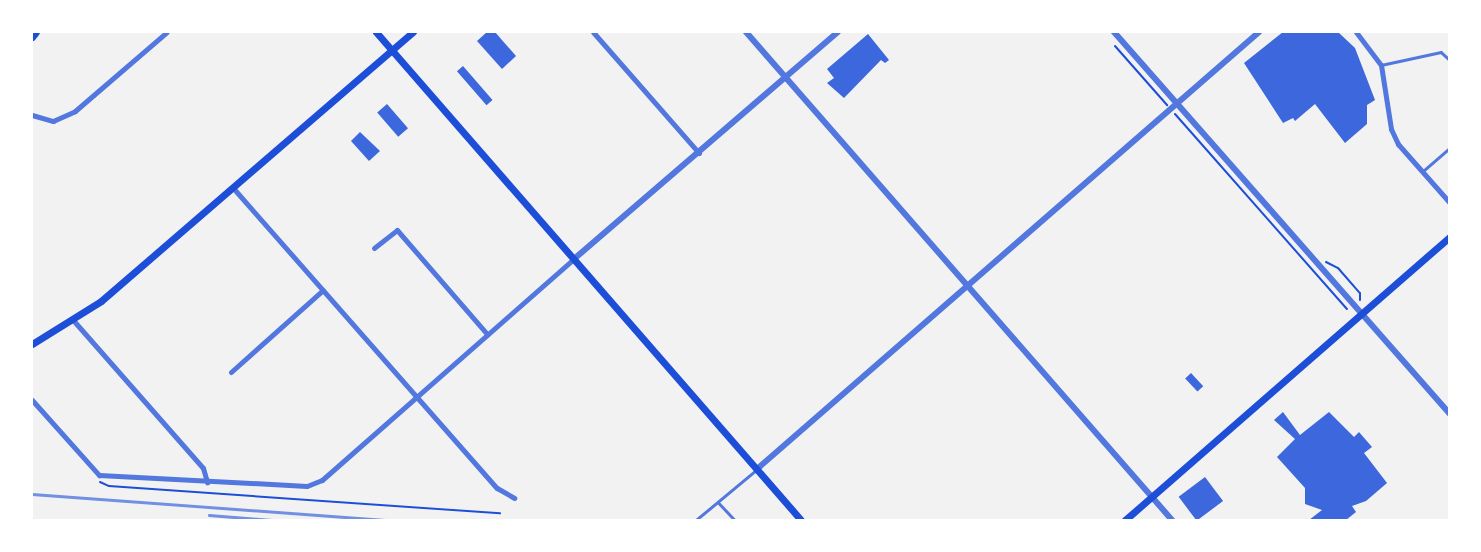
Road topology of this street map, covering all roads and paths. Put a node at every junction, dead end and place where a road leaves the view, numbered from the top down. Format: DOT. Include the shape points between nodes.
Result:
graph roads {
  1 [pos="36,32"];
  2 [pos="167,32"];
  3 [pos="376,32"];
  4 [pos="413,32"];
  5 [pos="593,32"];
  6 [pos="746,32"];
  7 [pos="838,32"];
  8 [pos="1114,32"];
  9 [pos="1259,32"];
  10 [pos="1356,32"];
  11 [pos="32,37"];
  12 [pos="1109,38"];
  13 [pos="393,50"];
  14 [pos="1450,60"];
  15 [pos="1381,65"];
  16 [pos="786,77"];
  17 [pos="1177,103"];
  18 [pos="1170,109"];
  19 [pos="32,116"];
  20 [pos="1450,148"];
  21 [pos="699,153"];
  22 [pos="1422,172"];
  23 [pos="234,190"];
  24 [pos="1450,203"];
  25 [pos="1450,236"];
  26 [pos="374,248"];
  27 [pos="574,259"];
  28 [pos="968,285"];
  29 [pos="323,290"];
  30 [pos="1362,312"];
  31 [pos="73,320"];
  32 [pos="488,334"];
  33 [pos="32,344"];
  34 [pos="231,372"];
  35 [pos="416,397"];
  36 [pos="32,400"];
  37 [pos="1450,414"];
  38 [pos="757,469"];
  39 [pos="93,470"];
  40 [pos="207,482"];
  41 [pos="514,498"];
  42 [pos="1151,498"];
  43 [pos="718,502"];
  44 [pos="500,513"];
  45 [pos="702,515"];
  46 [pos="1127,519"];
  47 [pos="696,520"];
  48 [pos="707,520"];
  49 [pos="735,520"];
  50 [pos="801,520"];
  51 [pos="1172,520"];
  1 -- 11 [label="main road"];
  2 -- 19 [label="street" via="75,111 53,121"];
  3 -- 13 [label="main road"];
  4 -- 13 [label="main road"];
  5 -- 21 [label="street"];
  6 -- 16 [label="street"];
  7 -- 16 [label="street"];
  8 -- 17 [label="street"];
  9 -- 17 [label="street"];
  10 -- 15 [label="street"];
  12 -- 18 [label="path"];
  13 -- 23 [label="main road"];
  13 -- 27 [label="main road"];
  14 -- 15 [label="lane" via="1440,52"];
  15 -- 22 [label="street" via="1391,129"];
  16 -- 21 [label="street"];
  16 -- 28 [label="street"];
  17 -- 18 [label="street"];
  17 -- 30 [label="street"];
  18 -- 28 [label="street"];
  18 -- 30 [label="path" via="1343,307"];
  20 -- 22 [label="lane"];
  21 -- 27 [label="street"];
  22 -- 24 [label="street"];
  23 -- 29 [label="street"];
  23 -- 31 [label="main road"];
  25 -- 30 [label="main road"];
  26 -- 32 [label="street" via="397,230"];
  27 -- 32 [label="street"];
  27 -- 38 [label="main road"];
  28 -- 38 [label="street"];
  28 -- 42 [label="street"];
  29 -- 34 [label="street"];
  29 -- 35 [label="street"];
  30 -- 37 [label="street"];
  30 -- 42 [label="main road"];
  31 -- 33 [label="main road"];
  31 -- 40 [label="street" via="203,468"];
  32 -- 35 [label="street"];
  35 -- 40 [label="street" via="322,480 307,486"];
  35 -- 41 [label="street" via="496,488"];
  36 -- 39 [label="street"];
  38 -- 43 [label="lane"];
  38 -- 50 [label="main road"];
  39 -- 40 [label="street" via="108,477"];
  39 -- 44 [label="path" via="92,478 109,486"];
  42 -- 46 [label="main road"];
  42 -- 51 [label="street"];
  43 -- 45 [label="lane"];
  43 -- 49 [label="lane"];
  45 -- 47 [label="lane"];
  45 -- 48 [label="lane"];
}
